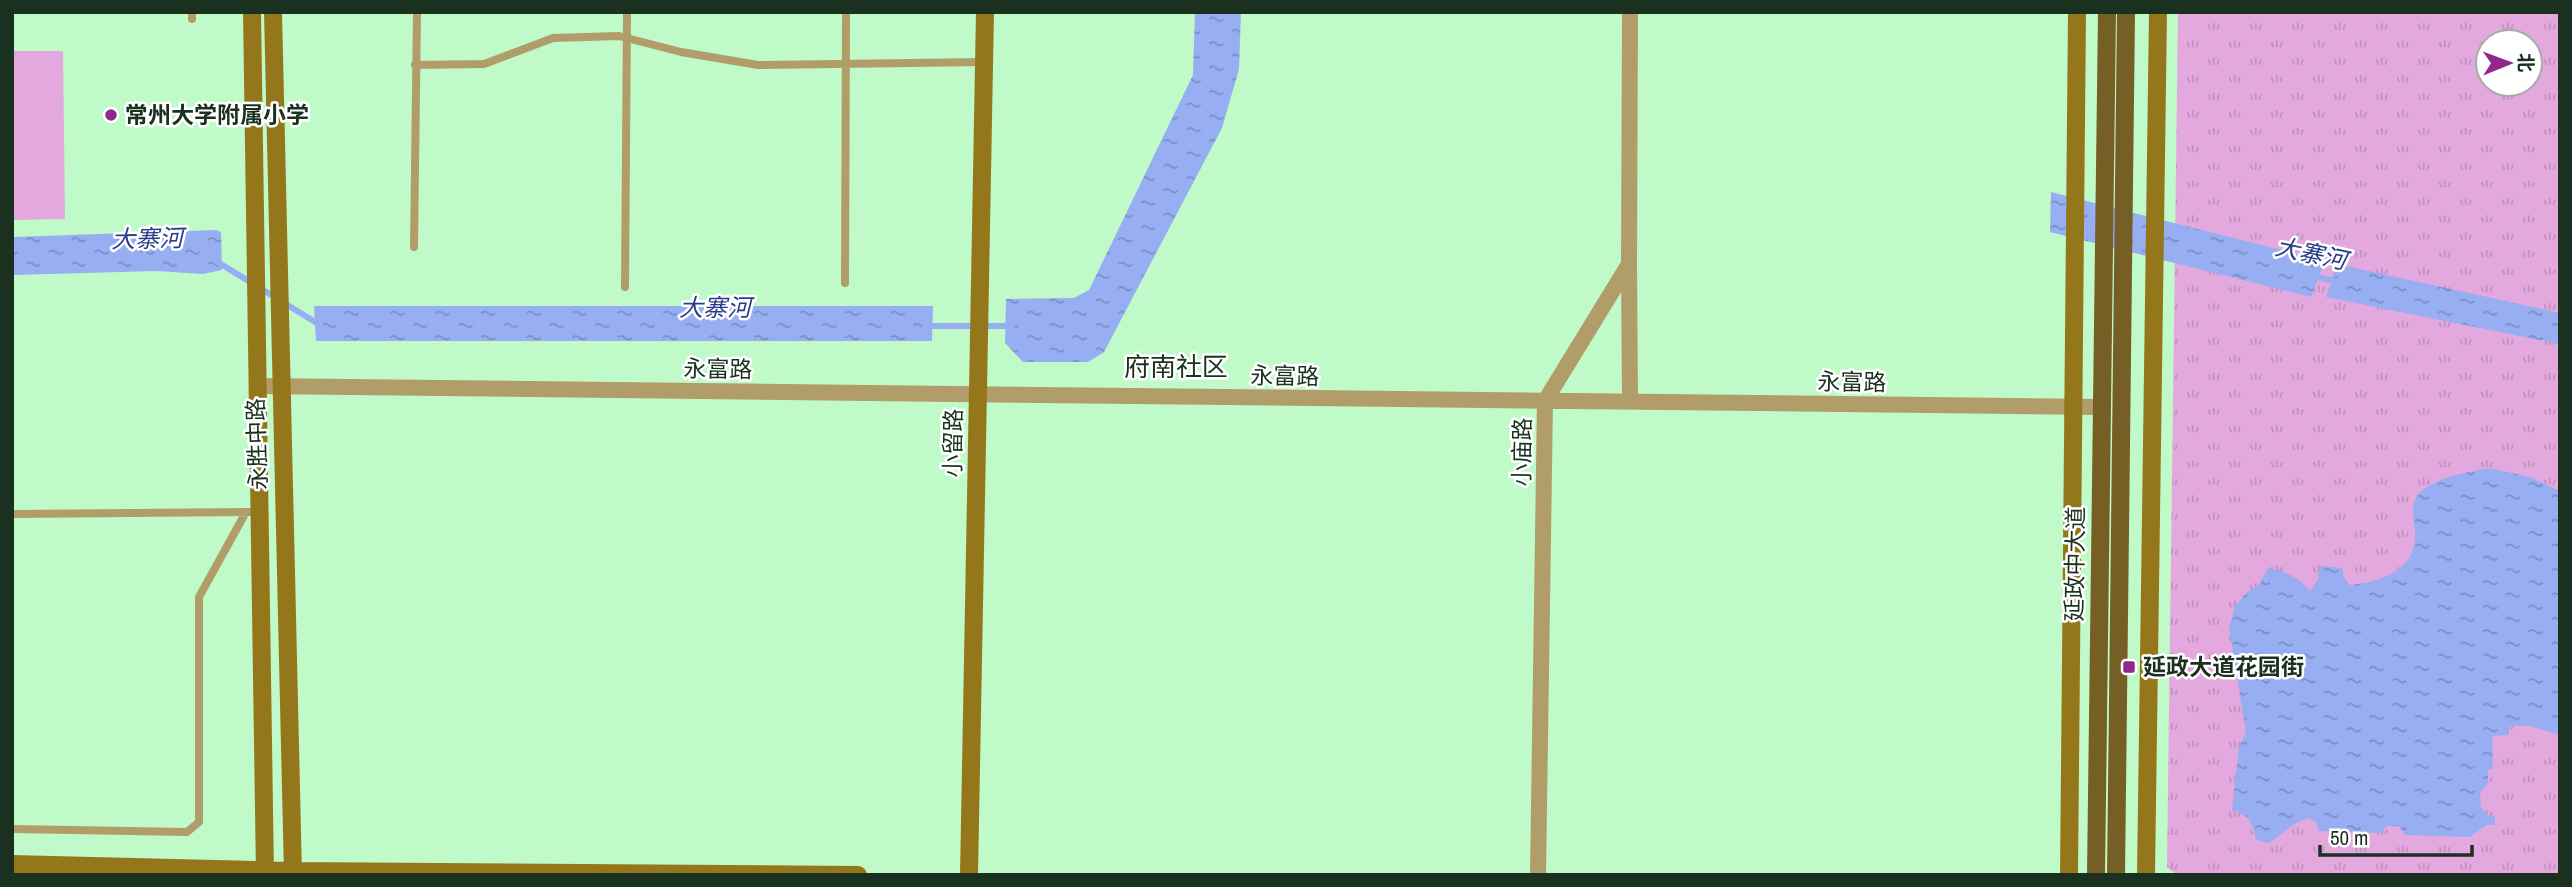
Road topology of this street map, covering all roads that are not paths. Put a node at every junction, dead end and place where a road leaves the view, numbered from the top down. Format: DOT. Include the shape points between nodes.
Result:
graph roads {
  1 [pos="252,12"];
  2 [pos="273,12"];
  3 [pos="416,12"];
  4 [pos="628,12"];
  5 [pos="846,12"];
  6 [pos="985,12"];
  7 [pos="1630,12"];
  8 [pos="2077,12"];
  9 [pos="2107,12"];
  10 [pos="2126,12"];
  11 [pos="2158,12"];
  12 [pos="627,38"];
  13 [pos="984,62"];
  14 [pos="846,64"];
  15 [pos="415,65"];
  16 [pos="2114,195"];
  17 [pos="414,247"];
  18 [pos="2114,257"];
  19 [pos="1629,264"];
  20 [pos="845,283"];
  21 [pos="625,287"];
  22 [pos="258,386"];
  23 [pos="280,386"];
  24 [pos="979,396"];
  25 [pos="1545,401"];
  26 [pos="1630,402"];
  27 [pos="2074,407"];
  28 [pos="2102,407"];
  29 [pos="253,513"];
  30 [pos="12,514"];
  31 [pos="12,829"];
  32 [pos="12,864"];
  33 [pos="265,872"];
  34 [pos="293,873"];
  35 [pos="858,875"];
  36 [pos="969,875"];
  37 [pos="1538,875"];
  38 [pos="2069,875"];
  39 [pos="2096,875"];
  40 [pos="2116,875"];
  41 [pos="2146,875"];
  1 -- 22 [label="street, 永胜中路"];
  2 -- 23 [label="street, 永胜中路"];
  3 -- 15 [label="lane"];
  4 -- 12 [label="lane"];
  5 -- 14 [label="lane"];
  6 -- 13 [label="street, 小留路"];
  7 -- 19 [label="street"];
  8 -- 27 [label="street"];
  9 -- 16 [label="main road"];
  10 -- 16 [label="main road"];
  11 -- 41 [label="street"];
  12 -- 14 [label="lane" via="758,65"];
  12 -- 15 [label="lane" via="553,38 484,64"];
  12 -- 21 [label="lane"];
  13 -- 14 [label="lane"];
  13 -- 24 [label="street, 小留路"];
  14 -- 20 [label="lane"];
  15 -- 17 [label="lane"];
  16 -- 18 [label="main road"];
  18 -- 28 [label="main road, 延政中大道"];
  18 -- 40 [label="main road, 延政中大道"];
  19 -- 25 [label="street, 小庙路"];
  19 -- 26 [label="street"];
  22 -- 23 [label="street, 永富路"];
  22 -- 29 [label="street, 永胜中路"];
  23 -- 24 [label="street, 永富路"];
  23 -- 34 [label="street, 永胜中路"];
  24 -- 25 [label="street, 永富路"];
  24 -- 36 [label="street, 小留路"];
  25 -- 26 [label="street, 永富路"];
  25 -- 37 [label="street, 小庙路"];
  26 -- 27 [label="street, 永富路"];
  27 -- 28 [label="street, 永富路"];
  27 -- 38 [label="street"];
  28 -- 39 [label="main road, 延政中大道"];
  29 -- 30 [label="lane"];
  29 -- 31 [label="lane" via="199,597 199,822 187,832"];
  29 -- 33 [label="street, 永胜中路"];
  32 -- 33 [label="street"];
  33 -- 34 [label="street"];
  34 -- 35 [label="street"];
}
